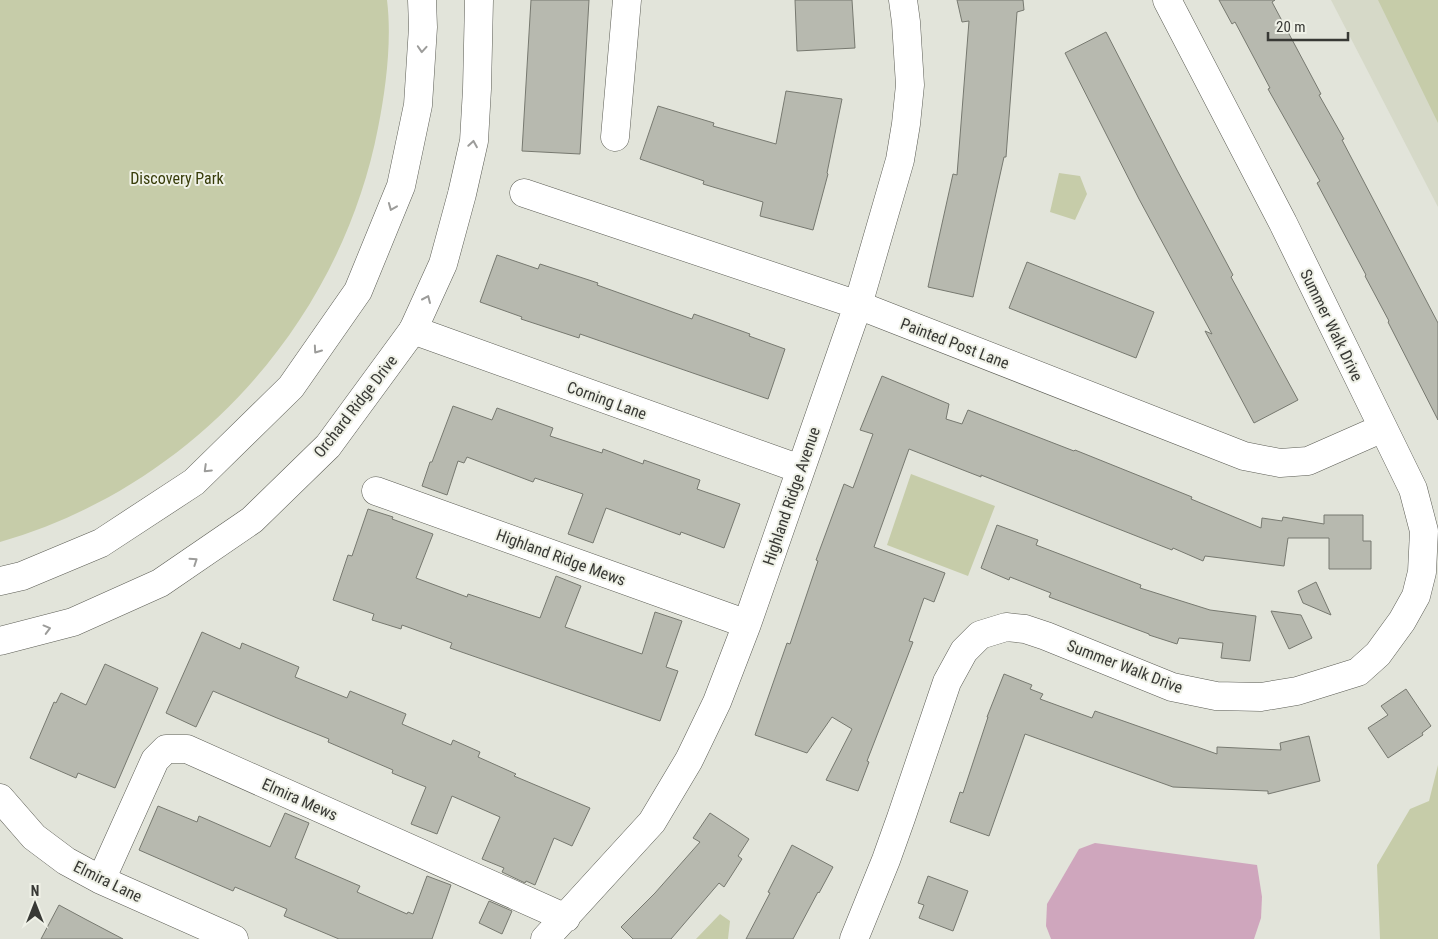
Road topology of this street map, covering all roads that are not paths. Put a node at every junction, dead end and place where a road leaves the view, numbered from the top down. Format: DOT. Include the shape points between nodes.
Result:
graph roads {
  1 [pos="422,0"];
  2 [pos="479,0"];
  3 [pos="627,0"];
  4 [pos="904,0"];
  5 [pos="1167,0"];
  6 [pos="616,138"];
  7 [pos="524,193"];
  8 [pos="858,305"];
  9 [pos="414,330"];
  10 [pos="1383,428"];
  11 [pos="800,469"];
  12 [pos="376,491"];
  13 [pos="0,581"];
  14 [pos="747,624"];
  15 [pos="0,641"];
  16 [pos="0,798"];
  17 [pos="100,880"];
  18 [pos="566,918"];
  19 [pos="234,939"];
  20 [pos="545,939"];
  21 [pos="854,939"];
  1 -- 13 [label="street, one-way" via="418,105 401,186 358,290 291,387 194,482 100,543 22,576"];
  9 -- 2 [label="street, Orchard Ridge Drive, one-way" via="443,264 474,141"];
  3 -- 6 [label="street"];
  4 -- 8 [label="street, Highland Ridge Avenue" via="910,85 906,124 900,160"];
  5 -- 10 [label="street, Summer Walk Drive" via="1283,223"];
  7 -- 8 [label="street, Painted Post Lane"];
  8 -- 10 [label="street, Painted Post Lane" via="1244,456 1280,463 1308,461"];
  8 -- 11 [label="street, Highland Ridge Avenue"];
  9 -- 11 [label="street, Corning Lane"];
  15 -- 9 [label="street, Orchard Ridge Drive, one-way" via="73,622 160,584 252,520 328,446"];
  10 -- 21 [label="street, Summer Walk Drive" via="1413,489 1424,531 1422,572 1416,596 1378,654 1358,672 1297,691 1261,697 1216,696 1172,687 1025,629 1006,627 980,635 964,651 947,682 901,818"];
  11 -- 14 [label="street, Highland Ridge Avenue"];
  12 -- 14 [label="street, Highland Ridge Mews"];
  14 -- 18 [label="street, Highland Ridge Avenue" via="717,702 689,760 652,822"];
  16 -- 17 [label="street, Elmira Lane" via="34,837"];
  17 -- 18 [label="street, Elmira Mews" via="155,760 166,748 187,748"];
  17 -- 19 [label="street, Elmira Lane"];
  18 -- 20 [label="street, Highland Ridge Avenue"];
}
